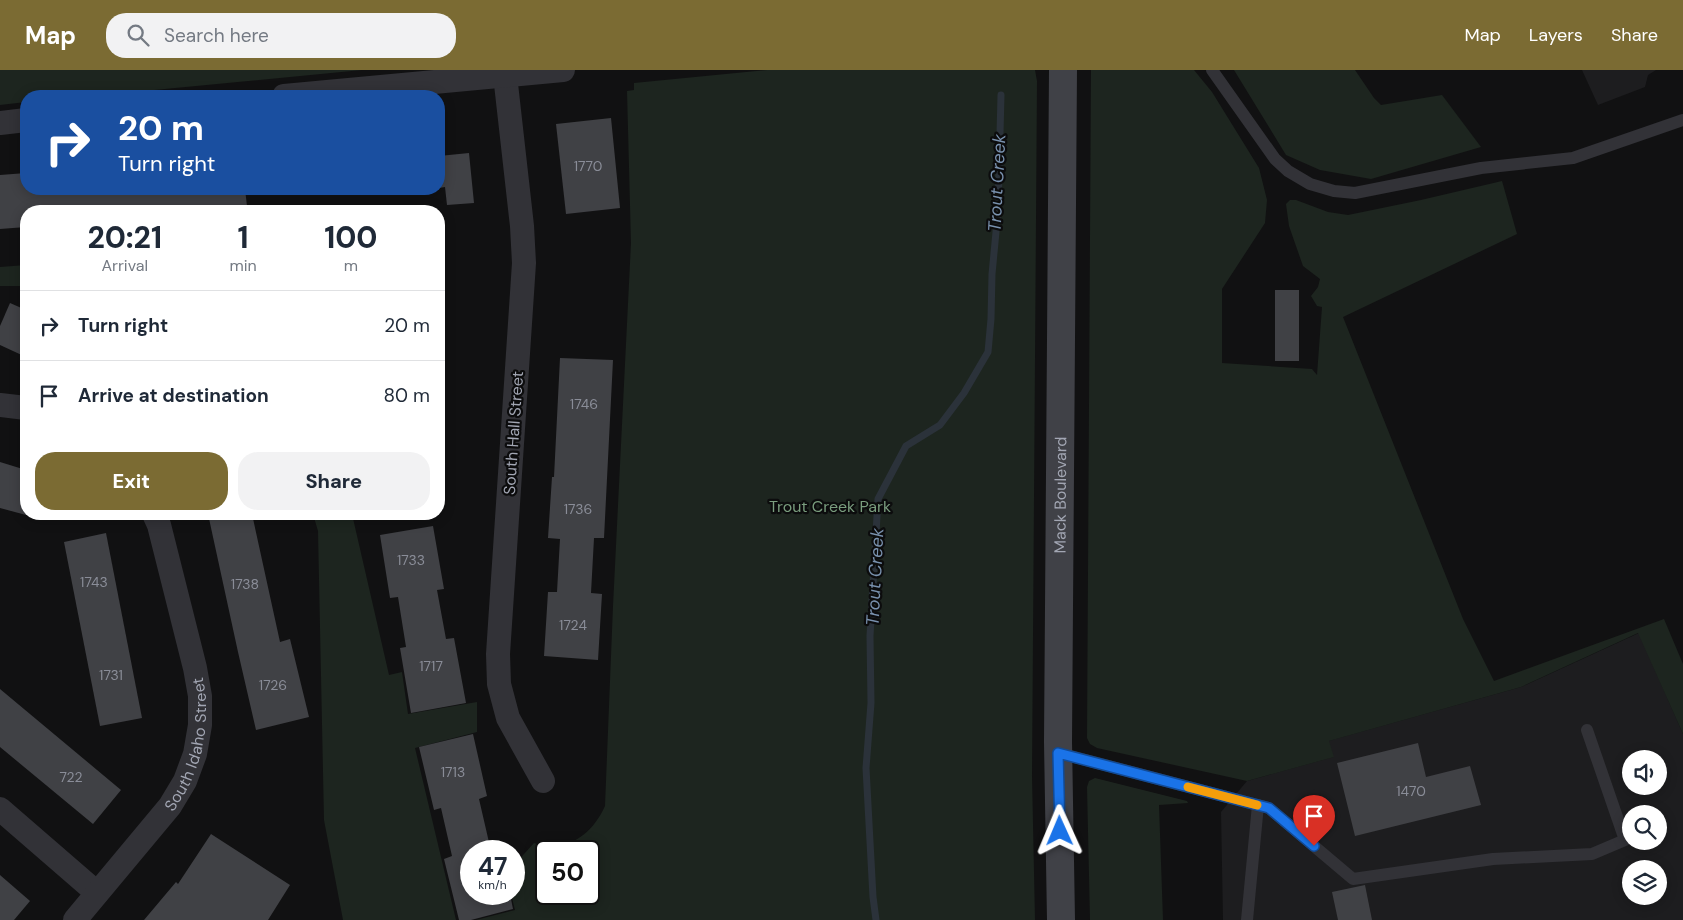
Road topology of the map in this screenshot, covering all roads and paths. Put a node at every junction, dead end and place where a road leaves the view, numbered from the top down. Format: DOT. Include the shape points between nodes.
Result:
graph roads {
  1 [pos="563,70"];
  2 [pos="1064,70"];
  3 [pos="1212,70"];
  4 [pos="505,75"];
  5 [pos="347,90"];
  6 [pos="1683,120"];
  7 [pos="20,121"];
  8 [pos="0,123"];
  9 [pos="0,404"];
  10 [pos="20,407"];
  11 [pos="157,520"];
  12 [pos="1587,730"];
  13 [pos="1058,753"];
  14 [pos="542,781"];
  15 [pos="1258,805"];
  16 [pos="0,809"];
  17 [pos="97,893"];
  18 [pos="75,920"];
  19 [pos="1061,920"];
  20 [pos="1247,920"];
  1 -- 4 [label="street"];
  2 -- 13 [label="main road, Mack Boulevard"];
  3 -- 6 [label="lane" via="1275,159 1288,172 1334,192 1362,192 1481,168 1573,158"];
  4 -- 5 [label="street"];
  4 -- 14 [label="street, South Hall Street" via="524,264 498,654 499,684 508,718"];
  7 -- 8 [label="street"];
  9 -- 10 [label="street"];
  11 -- 17 [label="street, South Idaho Street" via="195,668 200,696 200,725 190,768 170,806"];
  12 -- 15 [label="lane" via="1625,840 1592,854 1493,859 1353,879 1269,808"];
  13 -- 15 [label="lane"];
  13 -- 19 [label="main road, Mack Boulevard"];
  15 -- 20 [label="lane"];
  16 -- 17 [label="street"];
  17 -- 18 [label="street, South Idaho Street"];
}
